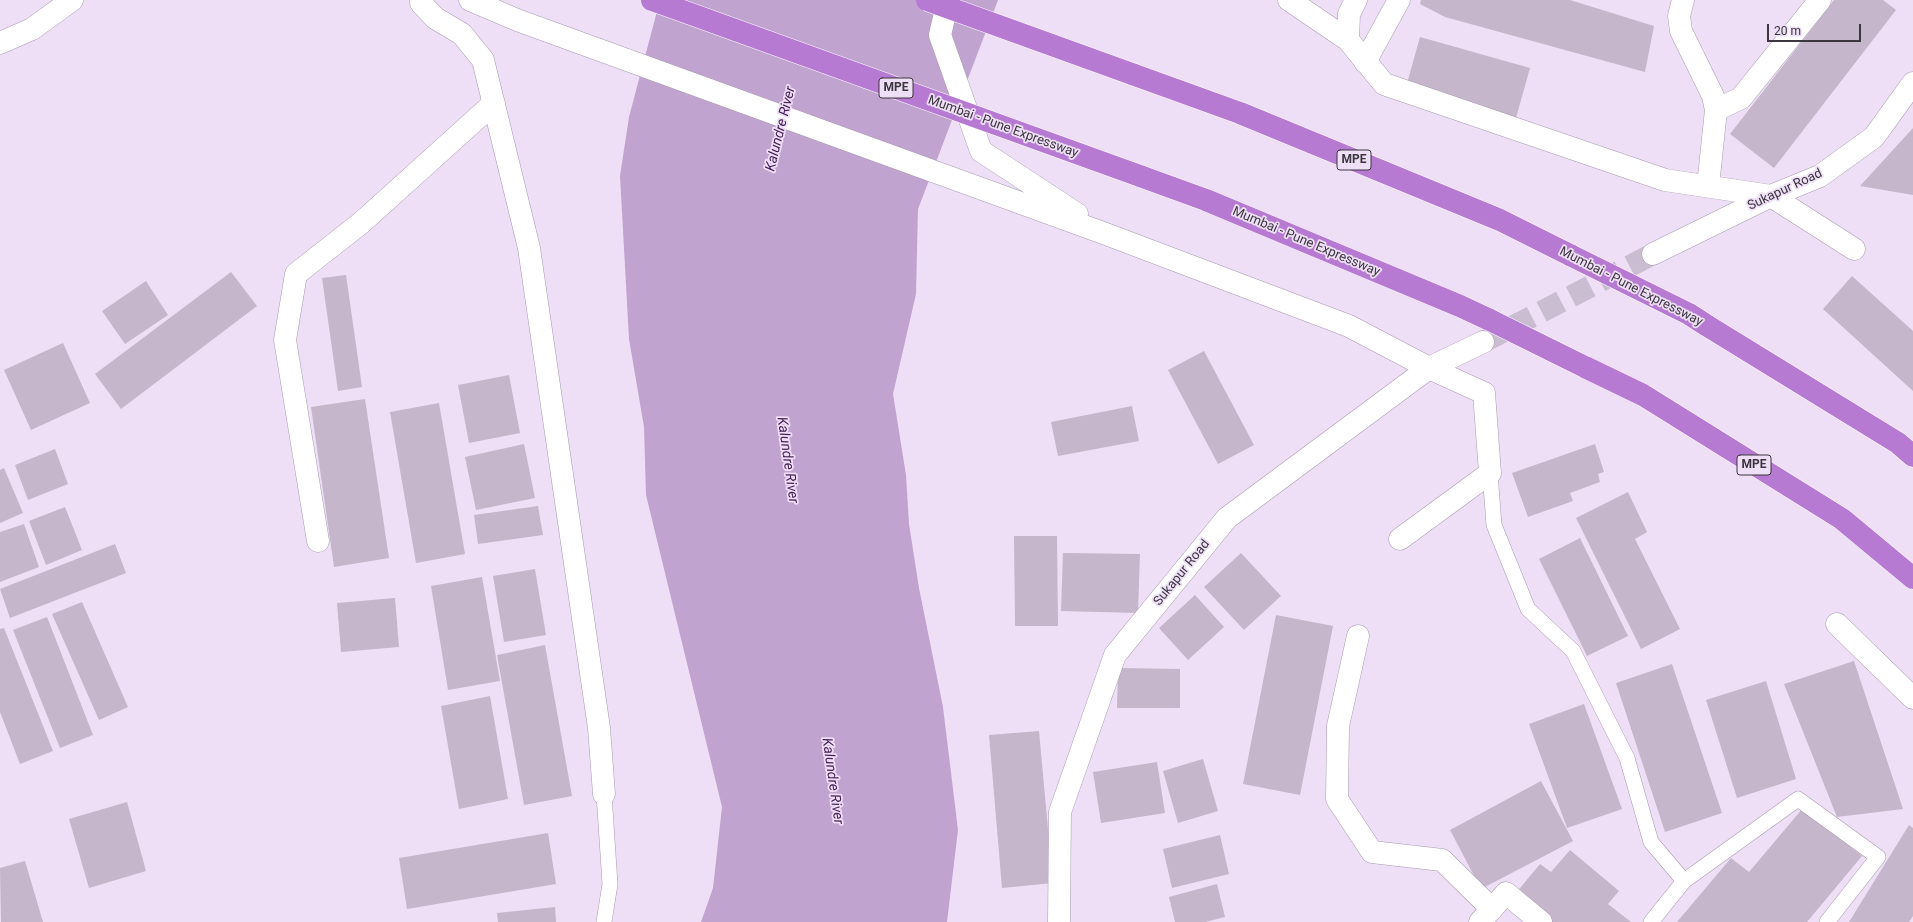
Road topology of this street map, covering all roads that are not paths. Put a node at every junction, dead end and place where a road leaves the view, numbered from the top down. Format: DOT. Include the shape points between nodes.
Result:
graph roads {
  1 [pos="72,0"];
  2 [pos="420,0"];
  3 [pos="470,0"];
  4 [pos="652,0"];
  5 [pos="928,0"];
  6 [pos="948,0"];
  7 [pos="1289,0"];
  8 [pos="1356,0"];
  9 [pos="1400,0"];
  10 [pos="1683,0"];
  11 [pos="1820,0"];
  12 [pos="1348,40"];
  13 [pos="0,43"];
  14 [pos="1365,62"];
  15 [pos="1913,83"];
  16 [pos="494,103"];
  17 [pos="1716,110"];
  18 [pos="1708,186"];
  19 [pos="1771,196"];
  20 [pos="1106,234"];
  21 [pos="1854,250"];
  22 [pos="1653,254"];
  23 [pos="1483,342"];
  24 [pos="1429,368"];
  25 [pos="1913,456"];
  26 [pos="1490,473"];
  27 [pos="1400,539"];
  28 [pos="318,541"];
  29 [pos="1913,578"];
  30 [pos="1837,624"];
  31 [pos="1358,636"];
  32 [pos="1913,698"];
  33 [pos="604,794"];
  34 [pos="1684,881"];
  35 [pos="1486,916"];
  36 [pos="604,922"];
  37 [pos="1059,922"];
  38 [pos="1540,922"];
  39 [pos="1651,922"];
  40 [pos="1827,922"];
  1 -- 13 [label="street" via="32,29"];
  2 -- 16 [label="street" via="435,18 462,34 483,60"];
  3 -- 20 [label="street" via="517,20"];
  4 -- 29 [label="highway, Mumbai - Pune Expressway / MPE, bridge" via="1220,206 1453,303 1643,396 1842,519"];
  5 -- 25 [label="highway, Mumbai - Pune Expressway / MPE, bridge" via="1248,116 1500,220 1689,314 1898,443"];
  6 -- 20 [label="street" via="940,35 981,151"];
  7 -- 12 [label="street"];
  8 -- 12 [label="street" via="1349,14"];
  9 -- 14 [label="street"];
  10 -- 17 [label="street" via="1679,16 1681,31 1713,96"];
  11 -- 17 [label="street" via="1741,98"];
  12 -- 14 [label="street"];
  14 -- 18 [label="street" via="1384,84 1665,180"];
  15 -- 19 [label="street, Sukapur Road" via="1874,137 1820,176"];
  16 -- 28 [label="street" via="361,223 296,274 285,340"];
  16 -- 33 [label="street" via="529,248 599,728"];
  17 -- 18 [label="street"];
  18 -- 19 [label="street"];
  19 -- 21 [label="street"];
  19 -- 22 [label="street, Sukapur Road"];
  20 -- 24 [label="street" via="1349,326"];
  23 -- 24 [label="street, Sukapur Road"];
  24 -- 26 [label="street" via="1484,393"];
  24 -- 37 [label="street, Sukapur Road" via="1227,518 1114,655 1060,812"];
  26 -- 27 [label="street"];
  26 -- 34 [label="lane" via="1494,525 1528,609 1573,651 1627,758 1651,842"];
  30 -- 32 [label="street"];
  31 -- 35 [label="street" via="1338,726 1337,799 1372,852 1442,860"];
  33 -- 36 [label="lane" via="610,884"];
  34 -- 39 [label="lane"];
  34 -- 40 [label="lane" via="1798,799 1878,857"];
  35 -- 38 [label="street" via="1506,893"];
}
